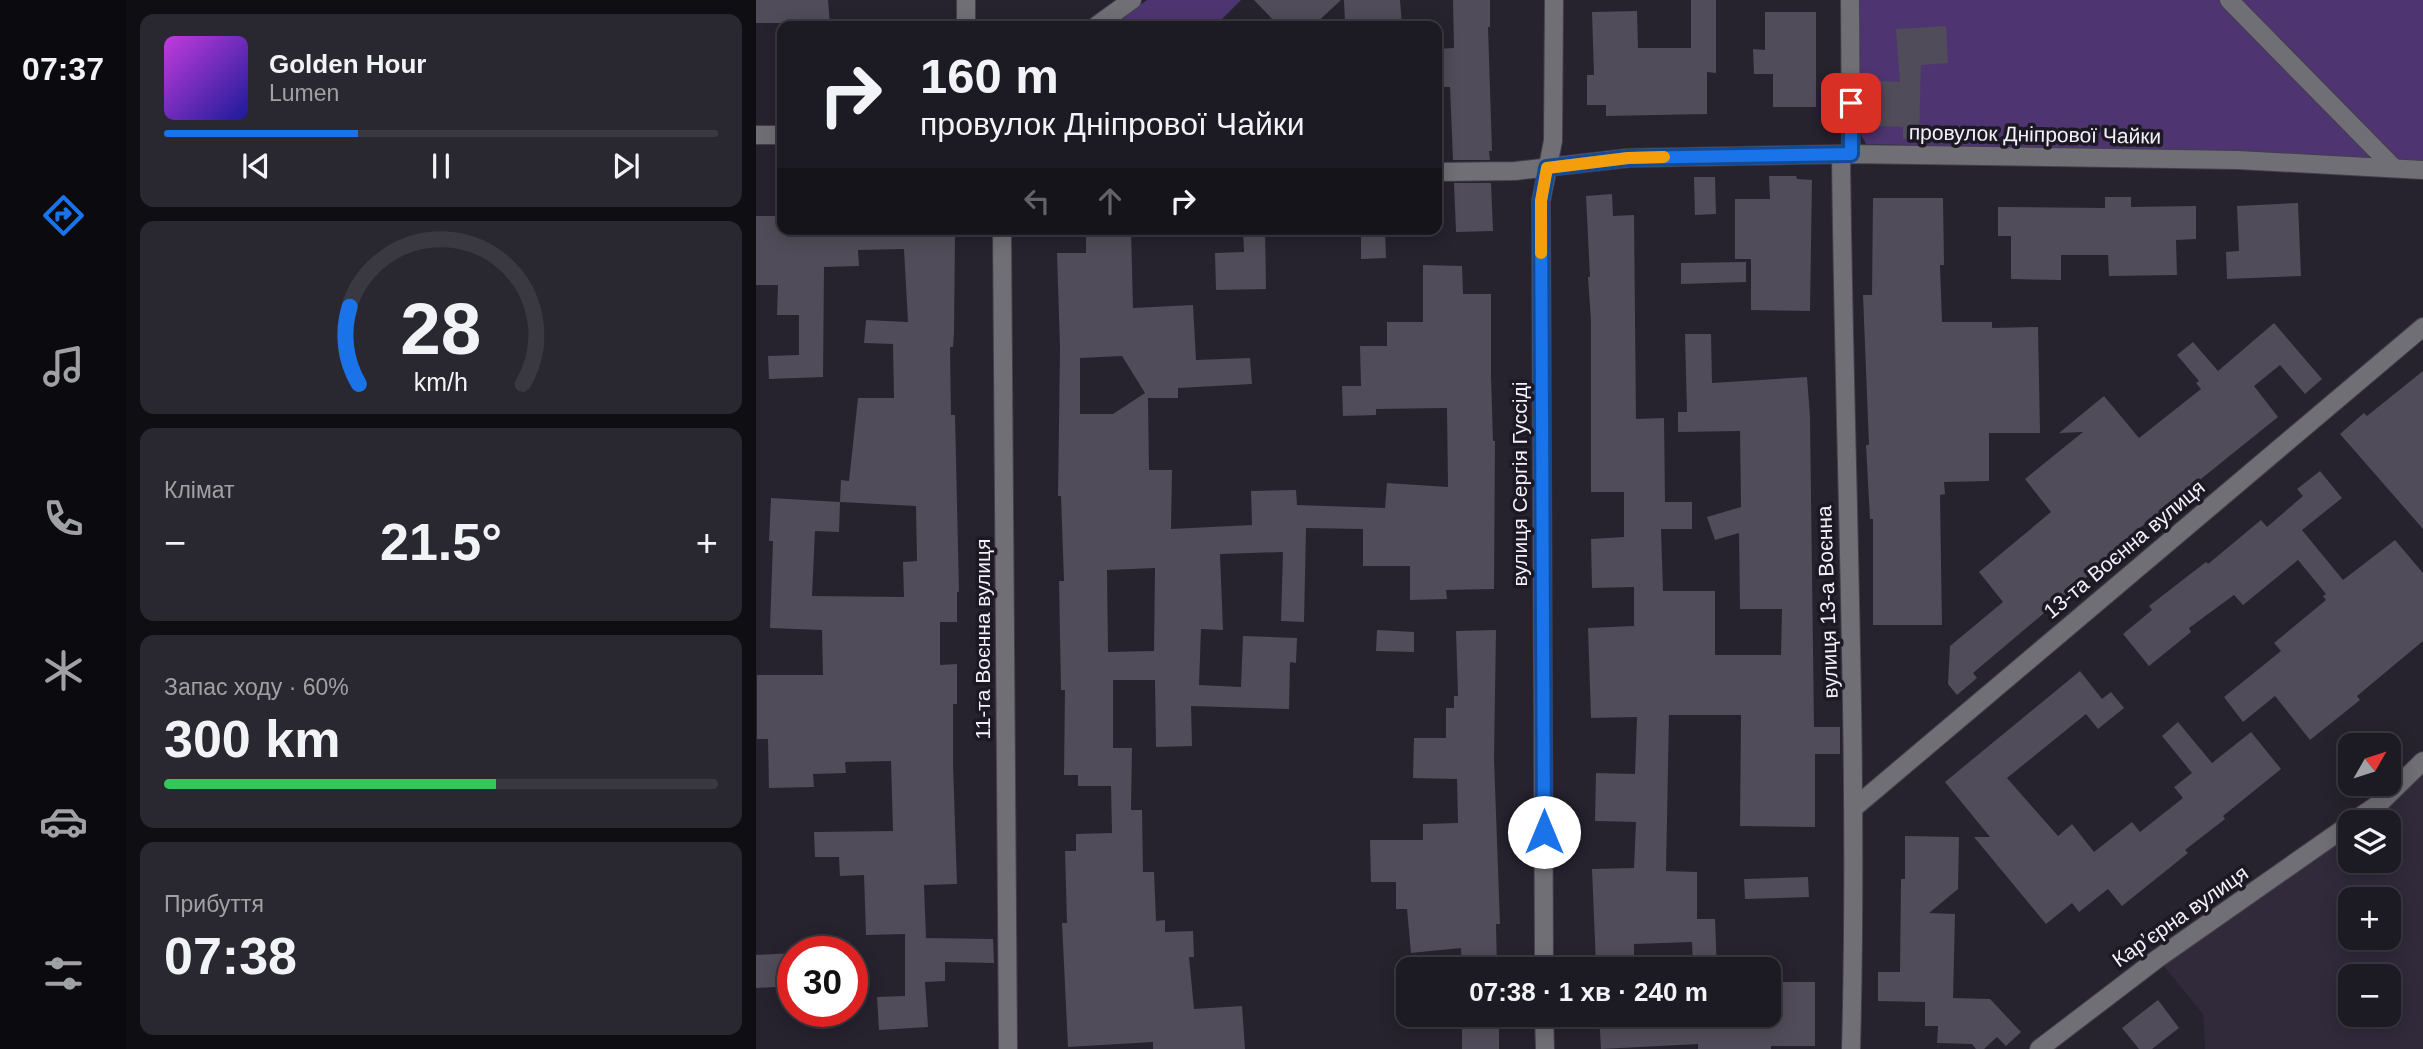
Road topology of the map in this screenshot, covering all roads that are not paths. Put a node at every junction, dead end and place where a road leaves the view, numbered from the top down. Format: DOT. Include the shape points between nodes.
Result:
graph roads {
  1 [pos="966,0"];
  2 [pos="1132,0"];
  3 [pos="1554,0"];
  4 [pos="1850,0"];
  5 [pos="2229,0"];
  6 [pos="966,21"];
  7 [pos="1103,21"];
  8 [pos="756,135"];
  9 [pos="777,135"];
  10 [pos="1846,154"];
  11 [pos="1547,168"];
  12 [pos="2394,168"];
  13 [pos="2423,170"];
  14 [pos="1442,172"];
  15 [pos="1002,235"];
  16 [pos="2423,327"];
  17 [pos="2423,761"];
  18 [pos="1855,807"];
  19 [pos="2370,810"];
  20 [pos="2338,832"];
  21 [pos="1544,957"];
  22 [pos="1544,1027"];
  23 [pos="1008,1049"];
  24 [pos="1545,1049"];
  25 [pos="1851,1049"];
  26 [pos="2039,1049"];
  1 -- 6 [label="street"];
  2 -- 7 [label="street"];
  3 -- 11 [label="street, вулиця Сергія Гуссіді" via="1553,141"];
  4 -- 10 [label="street, вулиця 13-а Воєнна"];
  5 -- 12 [label="street"];
  8 -- 9 [label="street"];
  10 -- 11 [label="street, провулок Дніпрової Чайки" via="1628,158"];
  10 -- 12 [label="street, провулок Дніпрової Чайки"];
  10 -- 18 [label="street, вулиця 13-а Воєнна" via="1843,363"];
  11 -- 14 [label="street, провулок Дніпрової Чайки"];
  11 -- 21 [label="street, вулиця Сергія Гуссіді" via="1541,201"];
  12 -- 13 [label="street, провулок Дніпрової Чайки"];
  15 -- 23 [label="street, 11-та Воєнна вулиця"];
  16 -- 18 [label="street, 13-та Воєнна вулиця"];
  17 -- 19 [label="street, Карʼєрна вулиця"];
  18 -- 25 [label="street, вулиця 13-а Воєнна"];
  20 -- 26 [label="street, Карʼєрна вулиця" via="2157,959"];
  22 -- 24 [label="street"];
}
